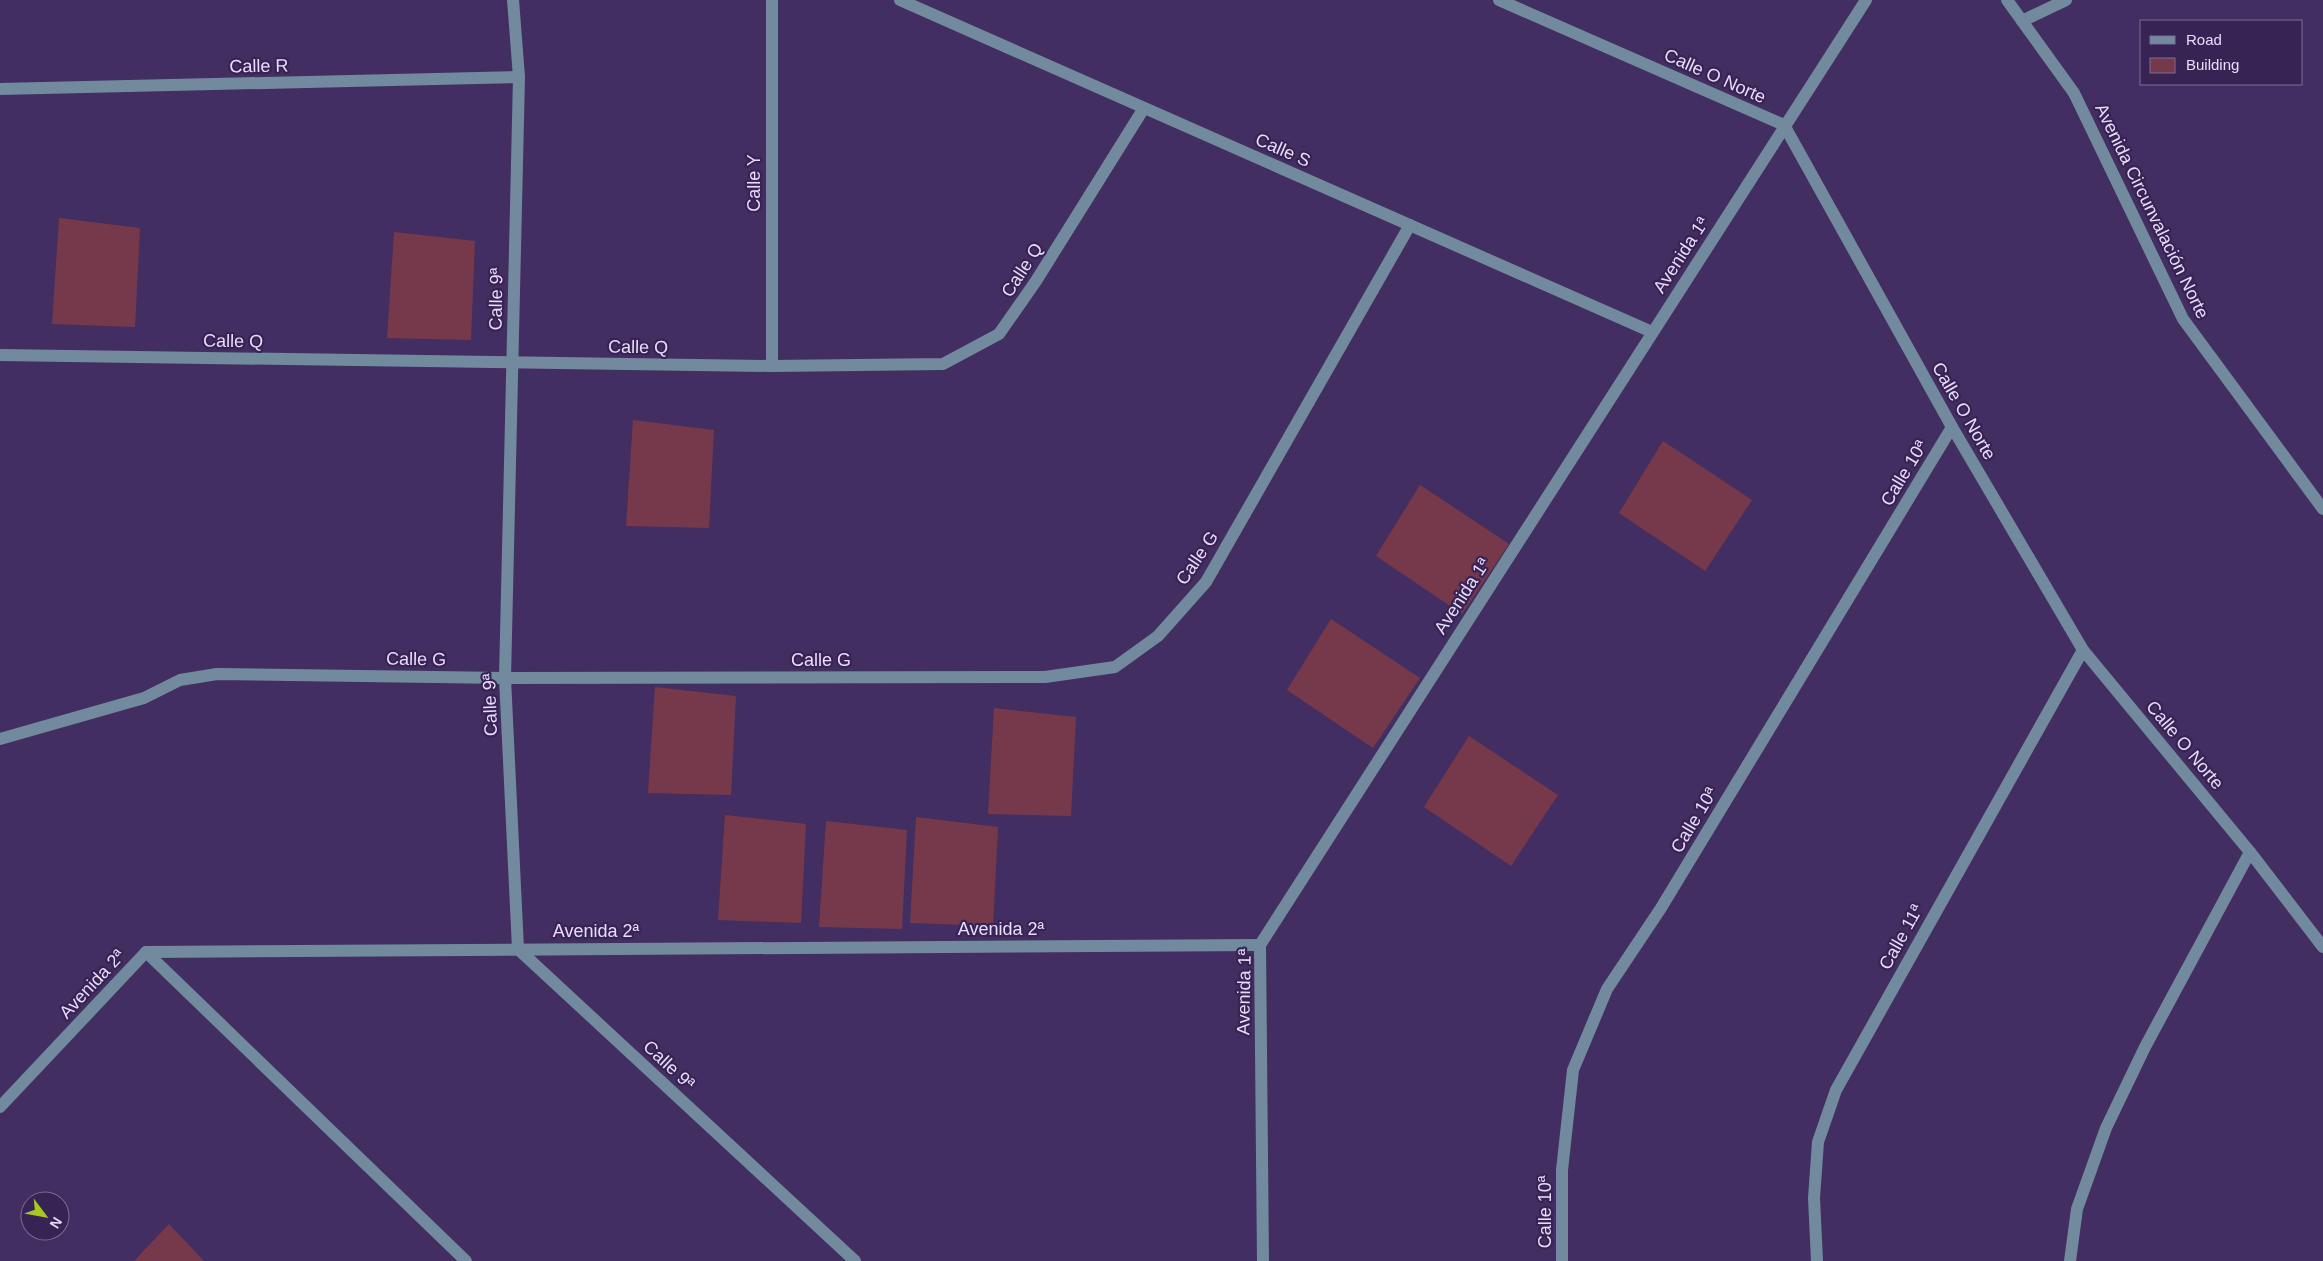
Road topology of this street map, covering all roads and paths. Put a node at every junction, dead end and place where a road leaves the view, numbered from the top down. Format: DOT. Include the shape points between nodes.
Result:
graph roads {
  1 [pos="513,0"];
  2 [pos="772,0"];
  3 [pos="900,0"];
  4 [pos="1499,0"];
  5 [pos="1866,0"];
  6 [pos="2007,0"];
  7 [pos="2066,0"];
  8 [pos="2022,21"];
  9 [pos="519,77"];
  10 [pos="0,89"];
  11 [pos="1144,108"];
  12 [pos="1784,126"];
  13 [pos="1410,225"];
  14 [pos="1652,332"];
  15 [pos="0,355"];
  16 [pos="513,362"];
  17 [pos="772,366"];
  18 [pos="1952,428"];
  19 [pos="2323,509"];
  20 [pos="2083,650"];
  21 [pos="505,678"];
  22 [pos="0,739"];
  23 [pos="2250,852"];
  24 [pos="1260,945"];
  25 [pos="2323,947"];
  26 [pos="518,950"];
  27 [pos="146,952"];
  28 [pos="0,1107"];
  29 [pos="466,1261"];
  30 [pos="854,1261"];
  31 [pos="1263,1261"];
  32 [pos="1562,1261"];
  33 [pos="1818,1261"];
  34 [pos="2070,1261"];
  1 -- 9 [label="street, Calle 9ª"];
  2 -- 17 [label="street, Calle Y"];
  3 -- 11 [label="street, Calle S"];
  4 -- 12 [label="street, Calle O Norte"];
  5 -- 12 [label="street, Avenida 1ª"];
  6 -- 8 [label="street, Avenida Circunvalación Norte"];
  7 -- 8 [label="street"];
  8 -- 19 [label="street, Avenida Circunvalación Norte" via="2074,93 2183,319"];
  9 -- 10 [label="street, Calle R"];
  9 -- 16 [label="street, Calle 9ª"];
  11 -- 13 [label="street, Calle S"];
  11 -- 17 [label="street, Calle Q" via="1036,281 999,334 943,364"];
  12 -- 14 [label="street, Avenida 1ª"];
  12 -- 18 [label="street, Calle O Norte"];
  13 -- 14 [label="street, Calle S"];
  13 -- 21 [label="street, Calle G" via="1206,582 1158,636 1115,668 1045,677"];
  14 -- 24 [label="street, Avenida 1ª"];
  15 -- 16 [label="street, Calle Q"];
  16 -- 17 [label="street, Calle Q"];
  16 -- 21 [label="street, Calle 9ª"];
  18 -- 20 [label="street, Calle O Norte"];
  18 -- 32 [label="street, Calle 10ª" via="1608,990 1573,1070 1562,1170"];
  20 -- 23 [label="street, Calle O Norte"];
  20 -- 33 [label="street, Calle 11ª" via="1836,1090 1818,1142 1814,1198"];
  21 -- 22 [label="street, Calle G" via="217,674 180,680 144,698"];
  21 -- 26 [label="street, Calle 9ª"];
  23 -- 25 [label="street, Calle O Norte"];
  23 -- 34 [label="street" via="2145,1047 2106,1128 2077,1209"];
  24 -- 26 [label="street, Avenida 2ª"];
  24 -- 31 [label="street, Avenida 1ª"];
  26 -- 27 [label="street, Avenida 2ª"];
  26 -- 30 [label="street, Calle 9ª"];
  27 -- 28 [label="street, Avenida 2ª"];
  27 -- 29 [label="street"];
}
